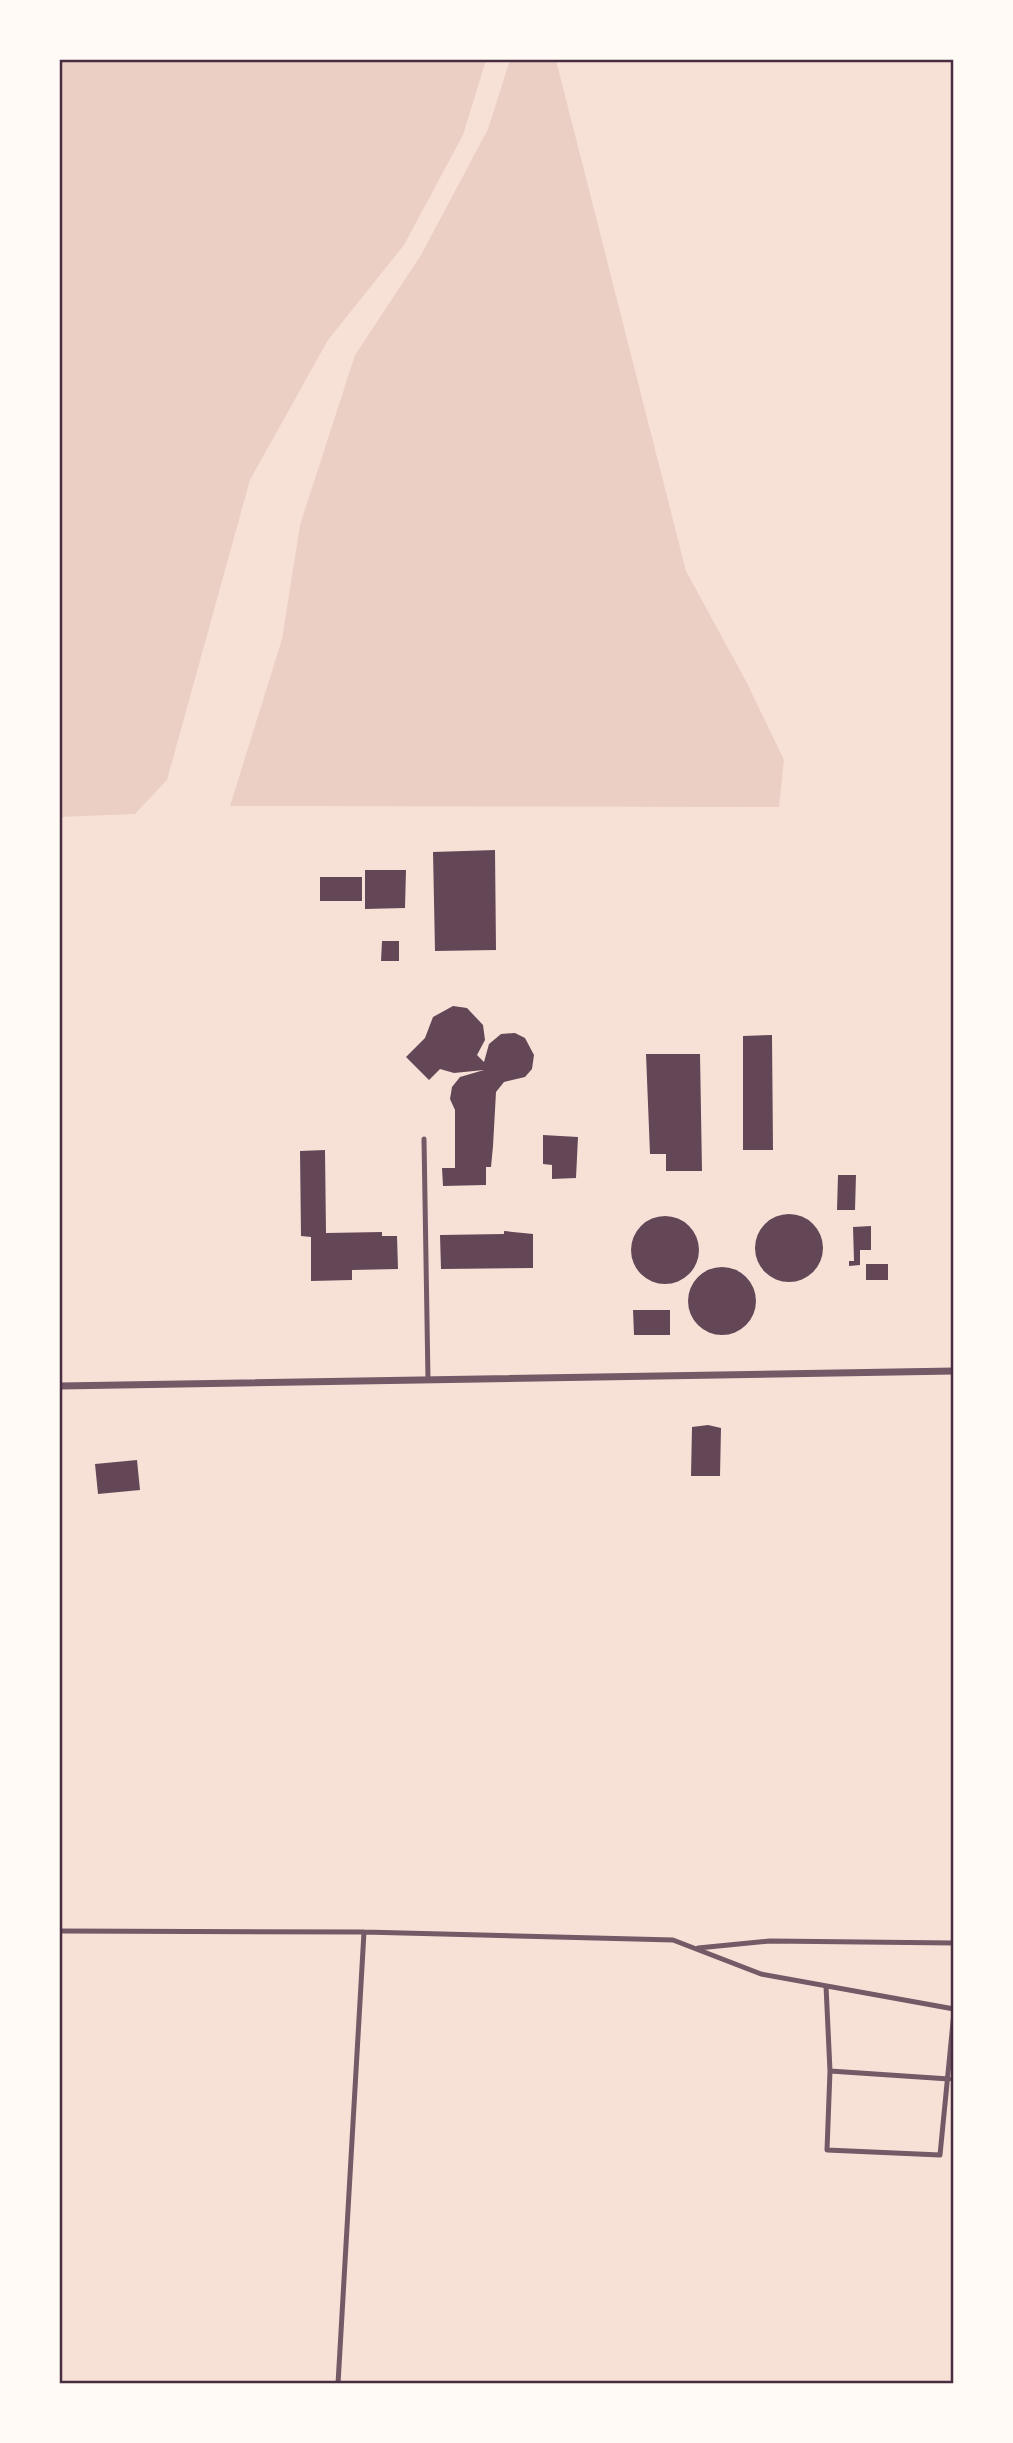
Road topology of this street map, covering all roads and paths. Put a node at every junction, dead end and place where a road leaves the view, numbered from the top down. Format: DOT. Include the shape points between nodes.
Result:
graph roads {
  1 [pos="424,1139"];
  2 [pos="954,1371"];
  3 [pos="428,1380"];
  4 [pos="60,1386"];
  5 [pos="60,1931"];
  6 [pos="364,1932"];
  7 [pos="954,1943"];
  8 [pos="695,1948"];
  9 [pos="826,1986"];
  10 [pos="954,2011"];
  11 [pos="830,2071"];
  12 [pos="949,2079"];
  13 [pos="338,2384"];
  1 -- 3 [label="lane"];
  2 -- 3 [label="street"];
  3 -- 4 [label="street"];
  5 -- 6 [label="lane"];
  6 -- 8 [label="lane" via="673,1940"];
  6 -- 13 [label="lane"];
  7 -- 8 [label="lane" via="770,1941"];
  8 -- 9 [label="lane" via="761,1974"];
  9 -- 10 [label="lane"];
  9 -- 11 [label="lane"];
  10 -- 12 [label="lane"];
  11 -- 12 [label="lane"];
  11 -- 12 [label="lane" via="827,2150 940,2155"];
}
